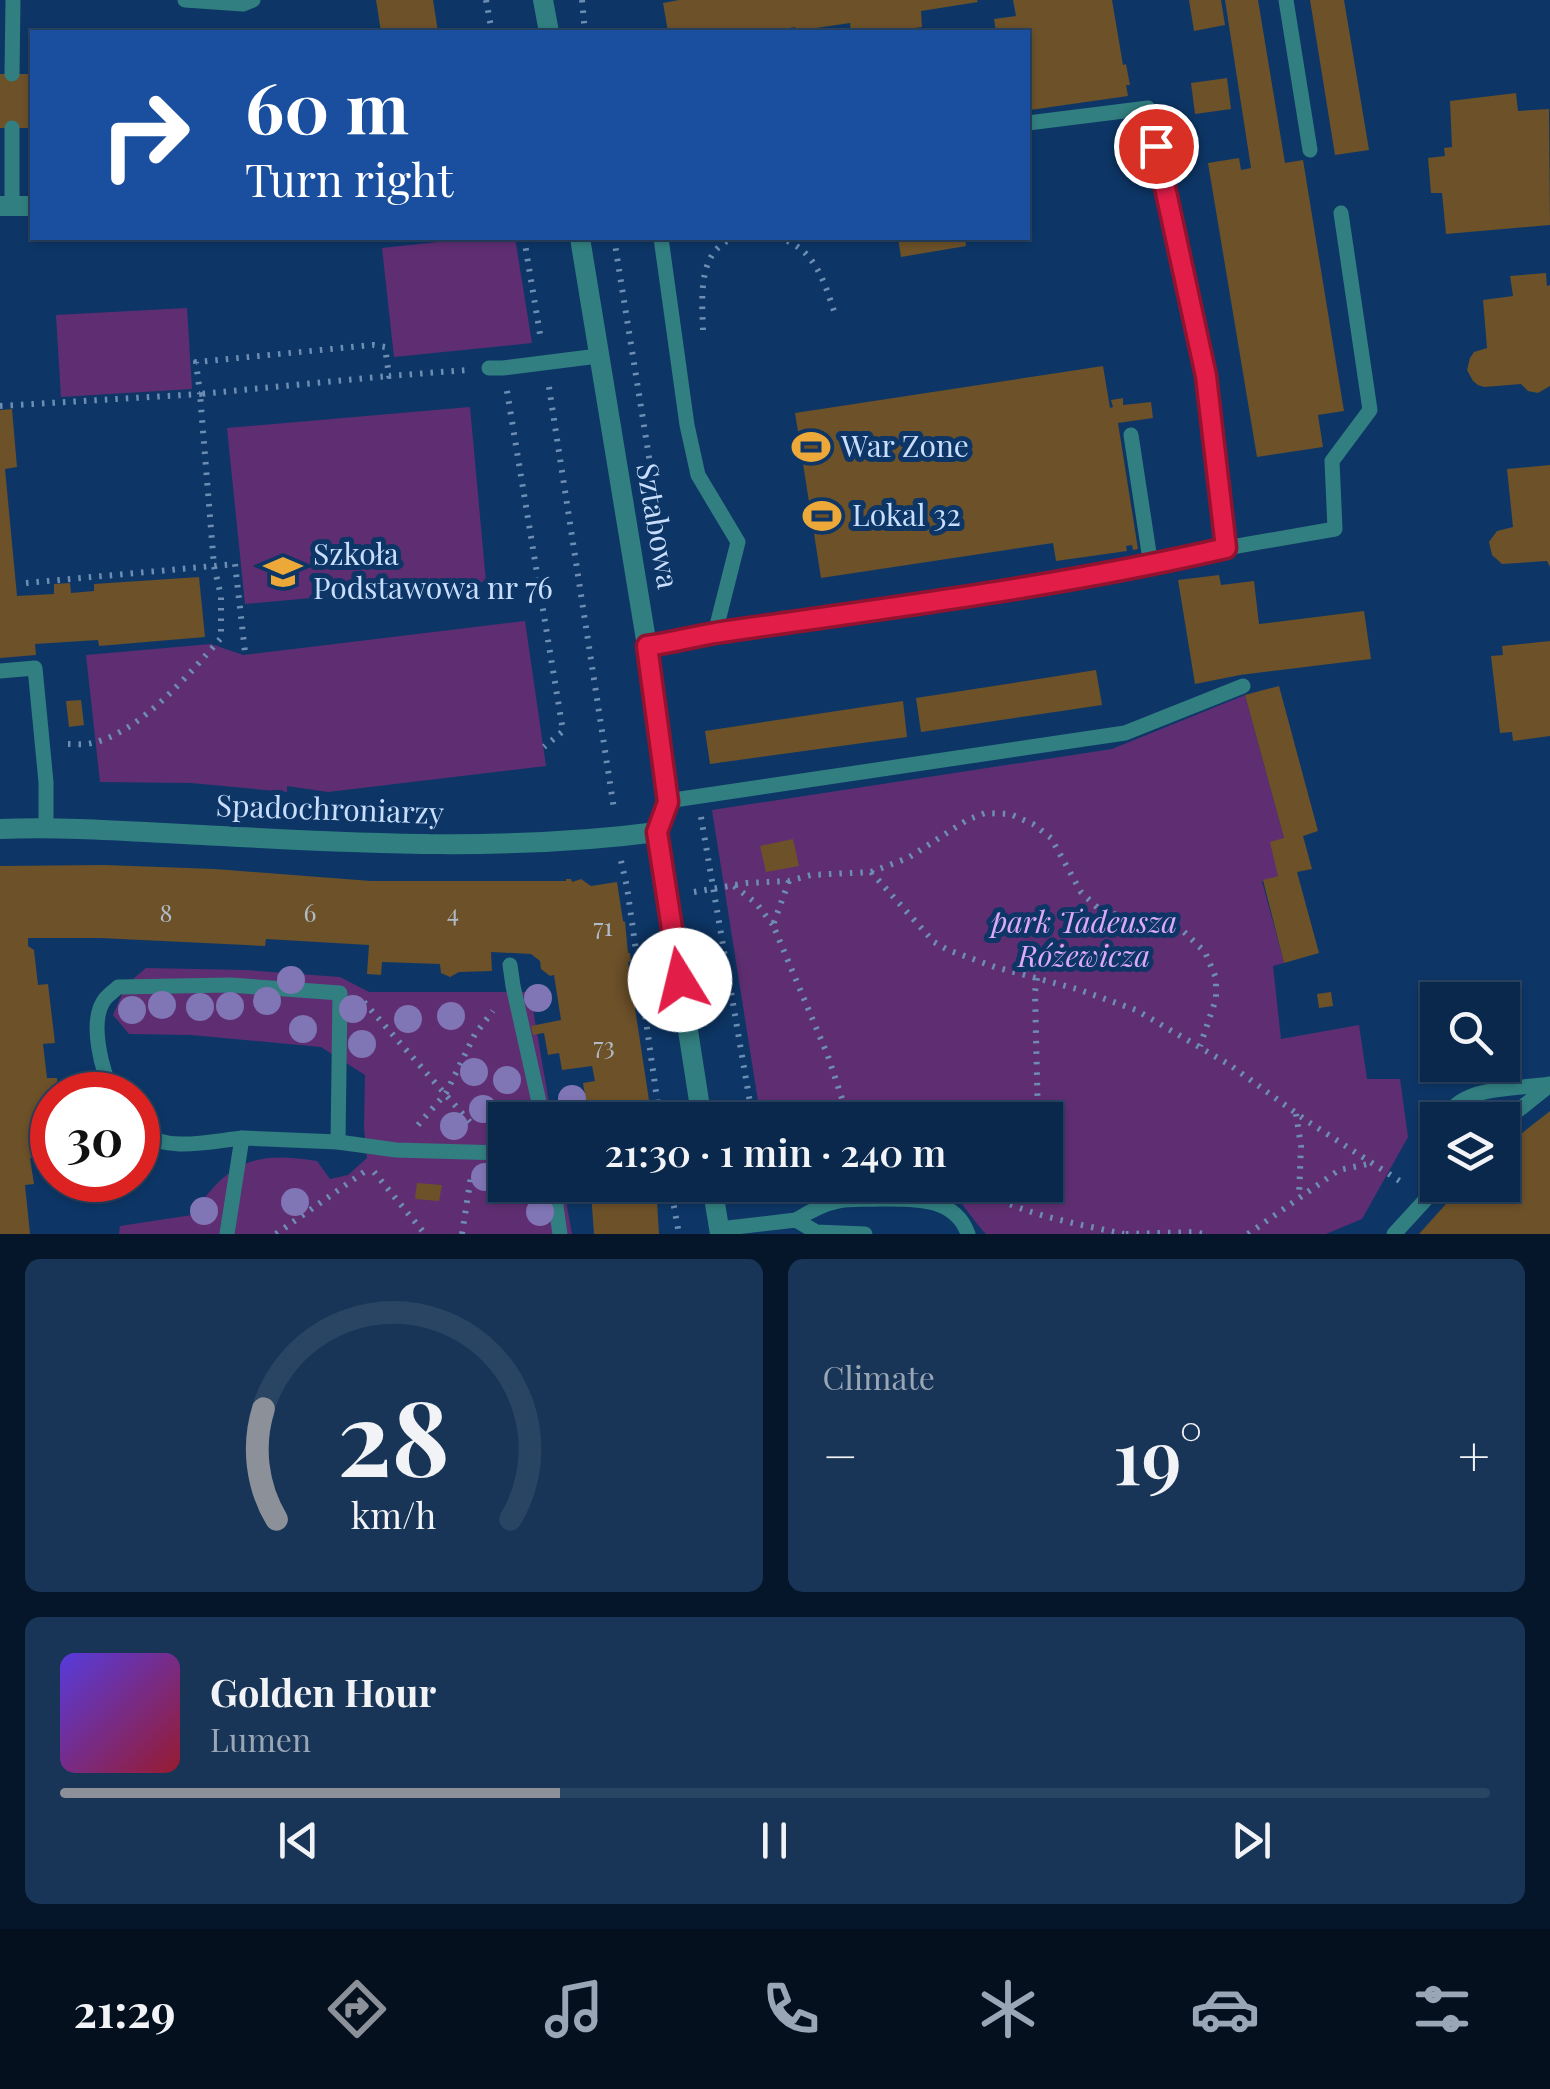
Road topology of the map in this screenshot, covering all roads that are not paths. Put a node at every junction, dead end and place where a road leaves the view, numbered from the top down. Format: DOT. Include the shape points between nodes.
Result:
graph roads {
  1 [pos="12,0"];
  2 [pos="185,0"];
  3 [pos="253,0"];
  4 [pos="543,0"];
  5 [pos="1286,0"];
  6 [pos="549,30"];
  7 [pos="12,74"];
  8 [pos="1030,124"];
  9 [pos="12,128"];
  10 [pos="1310,150"];
  11 [pos="15,206"];
  12 [pos="1341,213"];
  13 [pos="580,240"];
  14 [pos="661,240"];
  15 [pos="598,356"];
  16 [pos="496,368"];
  17 [pos="1131,435"];
  18 [pos="1226,548"];
  19 [pos="1151,566"];
  20 [pos="714,633"];
  21 [pos="647,646"];
  22 [pos="0,671"];
  23 [pos="1243,686"];
  24 [pos="668,802"];
  25 [pos="46,827"];
  26 [pos="0,829"];
  27 [pos="657,832"];
  28 [pos="510,965"];
  29 [pos="104,1072"];
  30 [pos="1550,1084"];
  31 [pos="539,1102"];
  32 [pos="699,1102"];
  33 [pos="1458,1102"];
  34 [pos="1520,1109"];
  35 [pos="242,1138"];
  36 [pos="160,1141"];
  37 [pos="338,1142"];
  38 [pos="488,1153"];
  39 [pos="556,1202"];
  40 [pos="715,1202"];
  41 [pos="1423,1202"];
  42 [pos="796,1220"];
  43 [pos="719,1232"];
  44 [pos="227,1234"];
  45 [pos="560,1234"];
  46 [pos="865,1234"];
  47 [pos="968,1234"];
  48 [pos="1394,1234"];
  1 -- 7 [label="lane"];
  2 -- 3 [label="lane"];
  4 -- 6 [label="street"];
  5 -- 10 [label="lane"];
  8 -- 18 [label="lane" via="1148,108 1206,376"];
  9 -- 11 [label="lane"];
  12 -- 18 [label="lane" via="1370,410 1332,461 1334,529"];
  13 -- 15 [label="street, Sztabowa"];
  14 -- 20 [label="lane" via="698,475 738,542"];
  15 -- 16 [label="lane"];
  15 -- 21 [label="street, Sztabowa"];
  17 -- 19 [label="lane"];
  18 -- 19 [label="lane"];
  19 -- 20 [label="lane"];
  20 -- 21 [label="lane"];
  21 -- 24 [label="street, Sztabowa"];
  22 -- 25 [label="lane" via="35,668"];
  23 -- 24 [label="lane" via="1125,733"];
  24 -- 27 [label="street, Sztabowa"];
  25 -- 26 [label="street, Spadochroniarzy"];
  25 -- 27 [label="street, Spadochroniarzy" via="451,845"];
  27 -- 32 [label="street, Sztabowa"];
  28 -- 31 [label="lane"];
  29 -- 37 [label="lane" via="97,1024 102,1001 118,987 230,985 340,993"];
  30 -- 33 [label="lane" via="1472,1094"];
  30 -- 34 [label="lane"];
  35 -- 36 [label="lane" via="178,1146"];
  35 -- 37 [label="lane"];
  35 -- 44 [label="lane"];
  37 -- 38 [label="lane"];
  39 -- 45 [label="lane"];
  40 -- 43 [label="street"];
  41 -- 48 [label="lane"];
  42 -- 43 [label="lane"];
  42 -- 46 [label="lane" via="816,1232"];
  42 -- 47 [label="lane" via="842,1200 925,1200 956,1215"];
}
